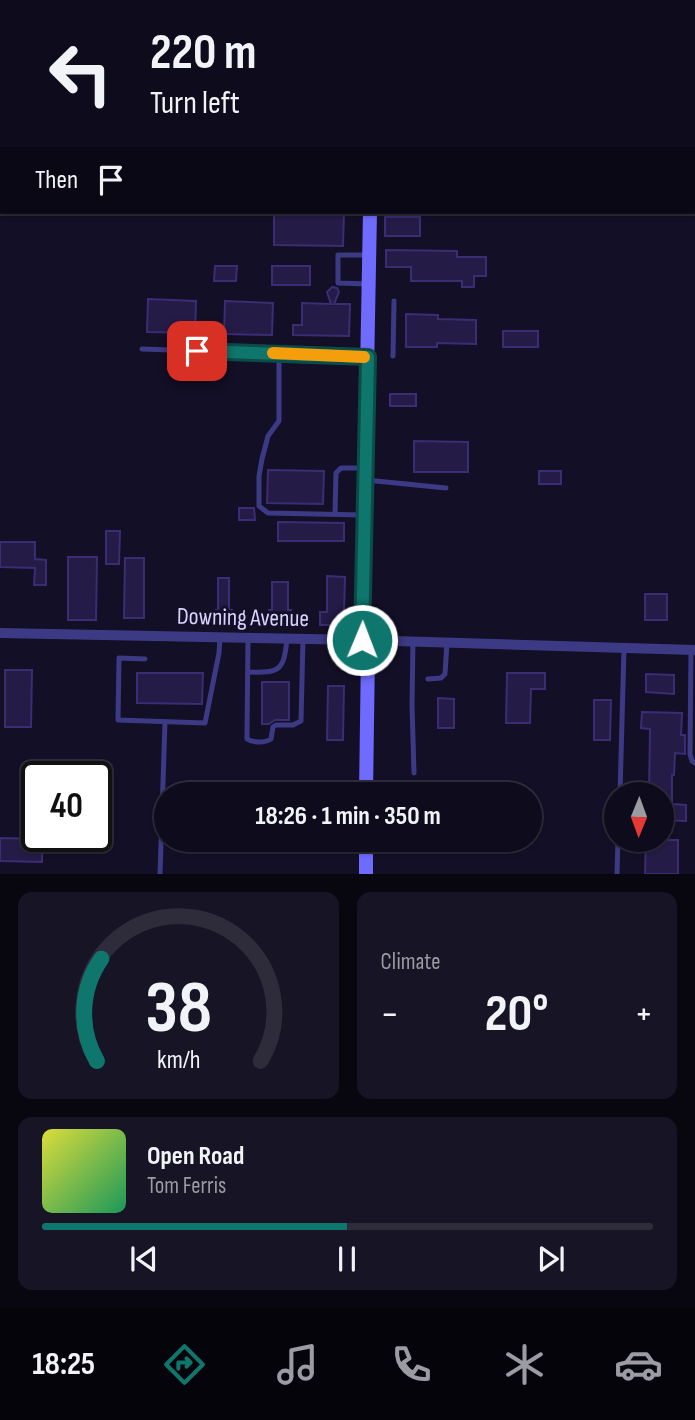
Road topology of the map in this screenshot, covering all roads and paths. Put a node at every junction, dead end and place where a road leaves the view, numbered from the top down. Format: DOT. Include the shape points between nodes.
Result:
graph roads {
  1 [pos="370,214"];
  2 [pos="369,256"];
  3 [pos="369,284"];
  4 [pos="394,301"];
  5 [pos="142,349"];
  6 [pos="279,354"];
  7 [pos="393,356"];
  8 [pos="368,357"];
  9 [pos="365,474"];
  10 [pos="446,488"];
  11 [pos="335,514"];
  12 [pos="365,514"];
  13 [pos="0,633"];
  14 [pos="220,637"];
  15 [pos="248,638"];
  16 [pos="287,638"];
  17 [pos="303,639"];
  18 [pos="362,640"];
  19 [pos="413,641"];
  20 [pos="447,642"];
  21 [pos="624,648"];
  22 [pos="693,650"];
  23 [pos="145,659"];
  24 [pos="248,672"];
  25 [pos="428,679"];
  26 [pos="165,722"];
  27 [pos="695,763"];
  28 [pos="414,773"];
  29 [pos="366,782"];
  30 [pos="620,782"];
  31 [pos="366,852"];
  32 [pos="618,852"];
  33 [pos="160,874"];
  34 [pos="366,874"];
  35 [pos="617,874"];
  1 -- 2 [label="street"];
  2 -- 3 [label="street"];
  2 -- 3 [label="lane" via="338,255 338,284"];
  3 -- 8 [label="street"];
  4 -- 7 [label="lane"];
  5 -- 6 [label="lane"];
  6 -- 8 [label="lane"];
  6 -- 11 [label="lane" via="279,421 268,436 262,459 259,506 268,513"];
  8 -- 9 [label="street"];
  9 -- 10 [label="lane"];
  9 -- 11 [label="lane" via="341,468 336,473"];
  9 -- 12 [label="street"];
  11 -- 12 [label="lane"];
  12 -- 18 [label="street"];
  13 -- 14 [label="street, Downing Avenue"];
  14 -- 15 [label="street, Downing Avenue"];
  14 -- 26 [label="lane" via="205,723"];
  15 -- 16 [label="street, Downing Avenue"];
  15 -- 24 [label="lane"];
  16 -- 17 [label="street, Downing Avenue"];
  16 -- 24 [label="lane" via="283,663 276,670"];
  17 -- 18 [label="street, Downing Avenue"];
  17 -- 24 [label="lane" via="301,721 276,725 269,741 247,739"];
  18 -- 19 [label="street, Downing Avenue"];
  18 -- 29 [label="street" via="368,651"];
  19 -- 20 [label="street, Downing Avenue"];
  19 -- 28 [label="lane"];
  20 -- 21 [label="street, Downing Avenue"];
  20 -- 25 [label="lane" via="445,674"];
  21 -- 22 [label="street, Downing Avenue"];
  21 -- 30 [label="lane"];
  22 -- 27 [label="lane" via="690,754"];
  23 -- 26 [label="lane" via="119,658 118,720"];
  26 -- 33 [label="lane"];
  31 -- 34 [label="street"];
  32 -- 35 [label="lane"];
}
